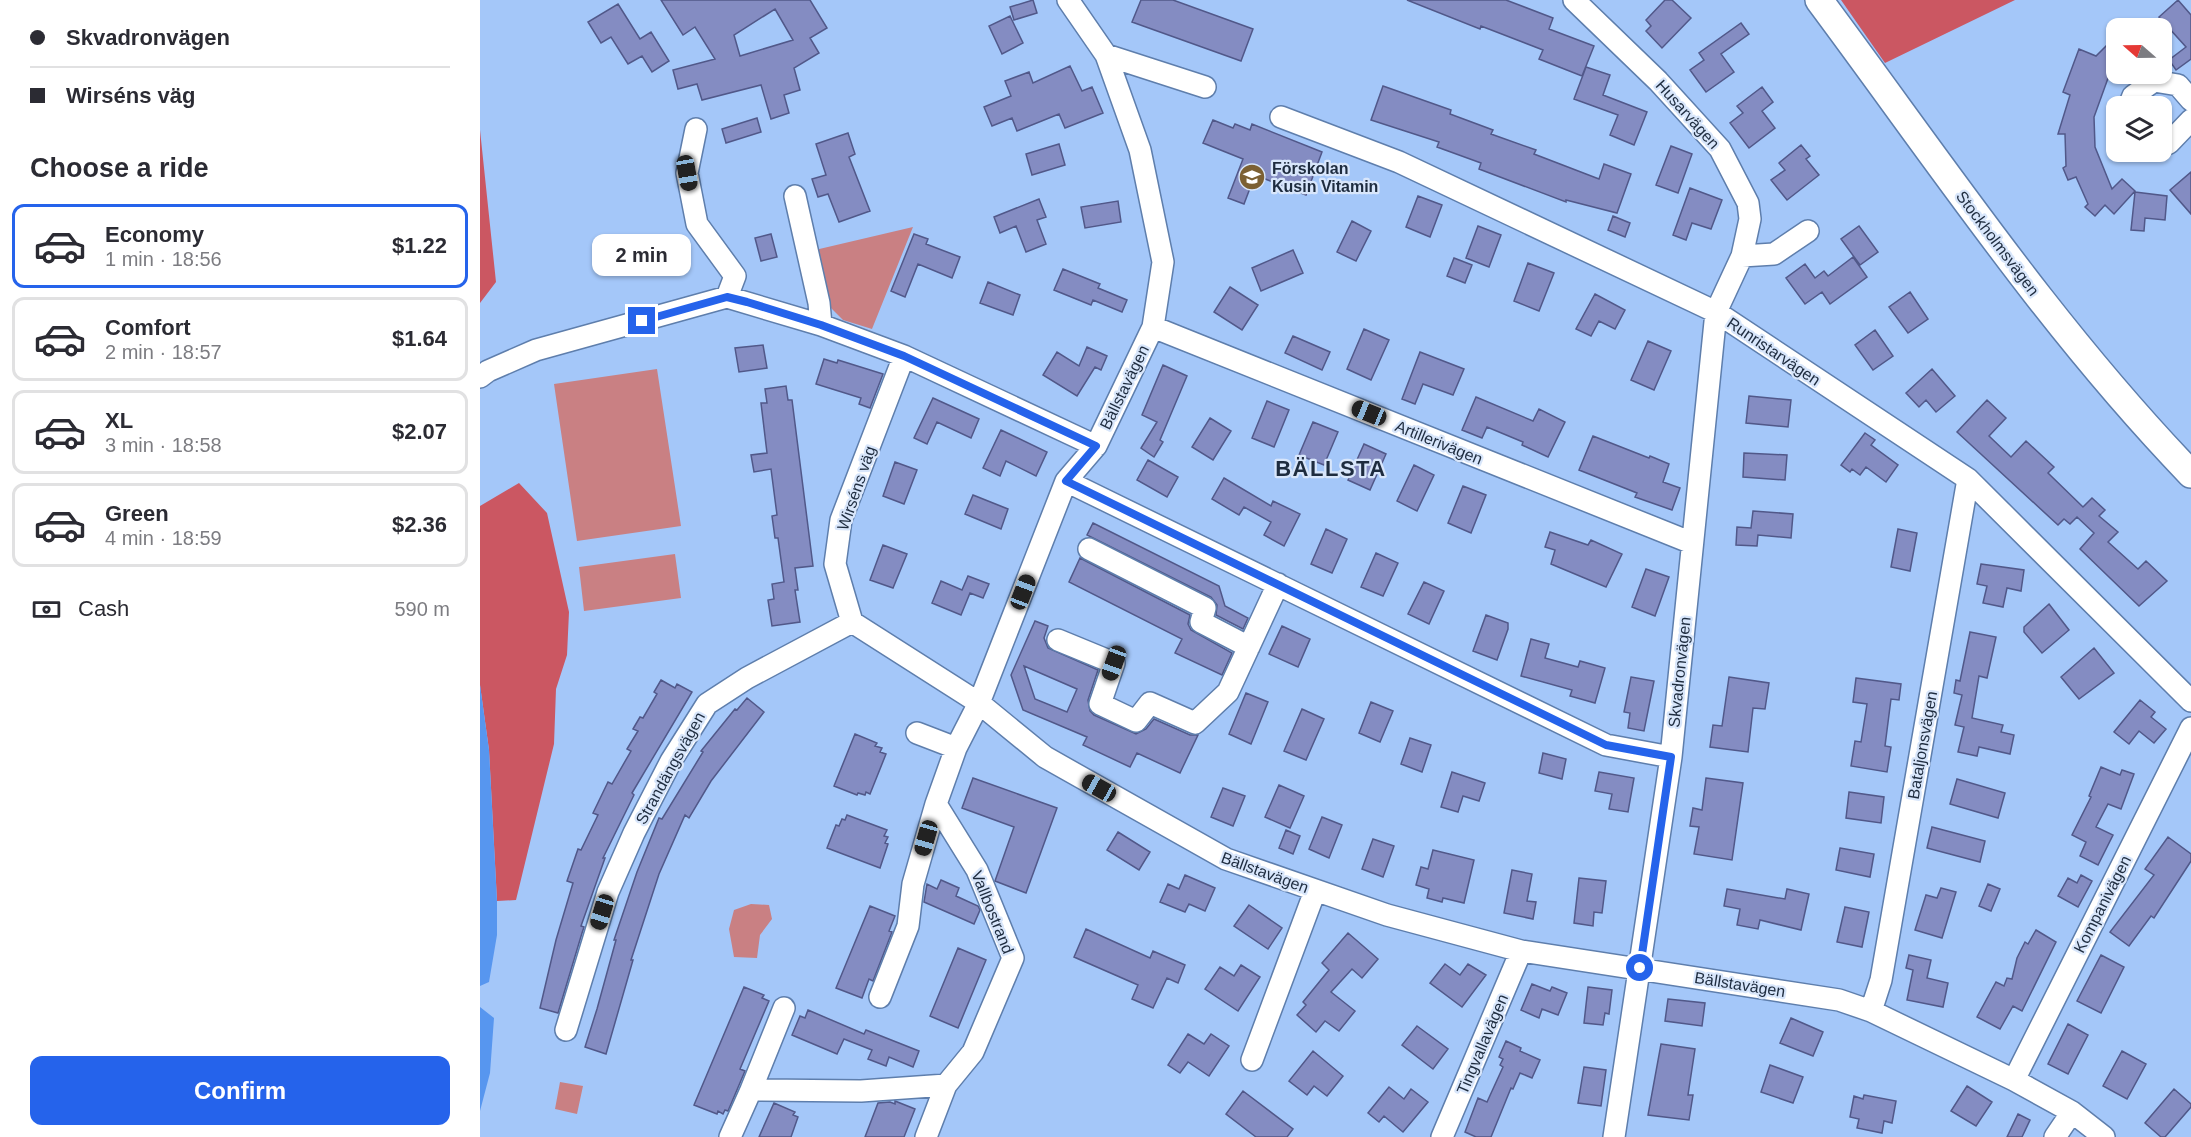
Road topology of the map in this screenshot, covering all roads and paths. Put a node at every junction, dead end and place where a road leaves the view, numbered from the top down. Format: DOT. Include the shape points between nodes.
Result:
graph roads {
  1 [pos="1068,0"];
  2 [pos="1574,0"];
  3 [pos="1819,0"];
  4 [pos="1106,55"];
  5 [pos="1205,87"];
  6 [pos="2133,96"];
  7 [pos="2191,100"];
  8 [pos="1281,117"];
  9 [pos="2191,120"];
  10 [pos="696,129"];
  11 [pos="2172,140"];
  12 [pos="795,196"];
  13 [pos="1809,231"];
  14 [pos="1742,256"];
  15 [pos="727,297"];
  16 [pos="1716,312"];
  17 [pos="821,325"];
  18 [pos="1153,327"];
  19 [pos="904,356"];
  20 [pos="480,377"];
  21 [pos="1096,446"];
  22 [pos="2191,474"];
  23 [pos="1968,479"];
  24 [pos="1066,481"];
  25 [pos="1692,543"];
  26 [pos="1089,549"];
  27 [pos="1278,585"];
  28 [pos="852,622"];
  29 [pos="1058,640"];
  30 [pos="1249,647"];
  31 [pos="2191,701"];
  32 [pos="979,703"];
  33 [pos="2191,728"];
  34 [pos="918,733"];
  35 [pos="956,748"];
  36 [pos="1671,757"];
  37 [pos="936,804"];
  38 [pos="1316,891"];
  39 [pos="1521,951"];
  40 [pos="1640,968"];
  41 [pos="880,997"];
  42 [pos="784,1008"];
  43 [pos="1871,1011"];
  44 [pos="566,1030"];
  45 [pos="1252,1060"];
  46 [pos="2014,1080"];
  47 [pos="946,1085"];
  48 [pos="751,1090"];
  49 [pos="2072,1112"];
  50 [pos="730,1137"];
  51 [pos="926,1137"];
  52 [pos="1442,1137"];
  53 [pos="1614,1137"];
  54 [pos="2055,1137"];
  55 [pos="2104,1137"];
  1 -- 4 [label="street, Bällstavägen"];
  2 -- 14 [label="street, Husarvägen" via="1658,81 1720,149 1748,203"];
  3 -- 22 [label="main road, Stockholmsvägen" via="2067,334"];
  4 -- 5 [label="street"];
  4 -- 18 [label="street, Bällstavägen" via="1140,150 1162,262"];
  6 -- 7 [label="street" via="2154,81 2178,85"];
  8 -- 16 [label="street, Runristarvägen" via="1399,162"];
  9 -- 11 [label="street"];
  10 -- 15 [label="street" via="687,173 697,224 735,276"];
  12 -- 17 [label="street"];
  13 -- 14 [label="street" via="1774,254"];
  14 -- 16 [label="street, Husarvägen"];
  15 -- 17 [label="street"];
  15 -- 20 [label="street" via="537,350"];
  16 -- 23 [label="street, Runristarvägen"];
  16 -- 25 [label="street, Skvadronvägen"];
  17 -- 19 [label="street"];
  18 -- 21 [label="street, Bällstavägen"];
  18 -- 25 [label="street, Artillerivägen"];
  19 -- 21 [label="street"];
  19 -- 28 [label="street, Wirséns väg" via="841,520 835,564"];
  21 -- 24 [label="street, Bällstavägen"];
  23 -- 31 [label="street, Runristarvägen"];
  23 -- 43 [label="street, Bataljonsvägen" via="1881,980"];
  24 -- 27 [label="street"];
  24 -- 32 [label="street, Bällstavägen"];
  25 -- 36 [label="street, Skvadronvägen"];
  26 -- 30 [label="street" via="1205,608 1201,622"];
  27 -- 30 [label="street"];
  27 -- 36 [label="street" via="1606,745"];
  28 -- 32 [label="street"];
  28 -- 44 [label="street, Strandängsvägen" via="707,704 671,761 608,892"];
  29 -- 30 [label="street" via="1114,663 1100,704 1136,721 1150,703 1196,723 1228,692"];
  32 -- 35 [label="street"];
  32 -- 38 [label="street, Bällstavägen" via="1045,757 1216,854"];
  33 -- 46 [label="street, Kompanivägen"];
  34 -- 35 [label="street"];
  35 -- 37 [label="street"];
  36 -- 40 [label="street, Skvadronvägen"];
  37 -- 41 [label="street" via="913,884 908,926"];
  37 -- 47 [label="street, Vallbostrand" via="977,870 1013,958 973,1052"];
  38 -- 39 [label="street, Bällstavägen" via="1387,915"];
  38 -- 45 [label="street, Bällstavägen"];
  39 -- 40 [label="street, Bällstavägen"];
  39 -- 52 [label="street, Tingvallavägen"];
  40 -- 43 [label="street, Bällstavägen" via="1839,1000"];
  40 -- 53 [label="street, Skvadronvägen"];
  42 -- 48 [label="street"];
  43 -- 46 [label="street, Bällstavägen"];
  46 -- 49 [label="street, Bällstavägen"];
  47 -- 48 [label="street" via="861,1091"];
  47 -- 51 [label="street, Vallbostrand"];
  48 -- 50 [label="street"];
  49 -- 54 [label="street"];
  49 -- 55 [label="street, Bällstavägen"];
}
